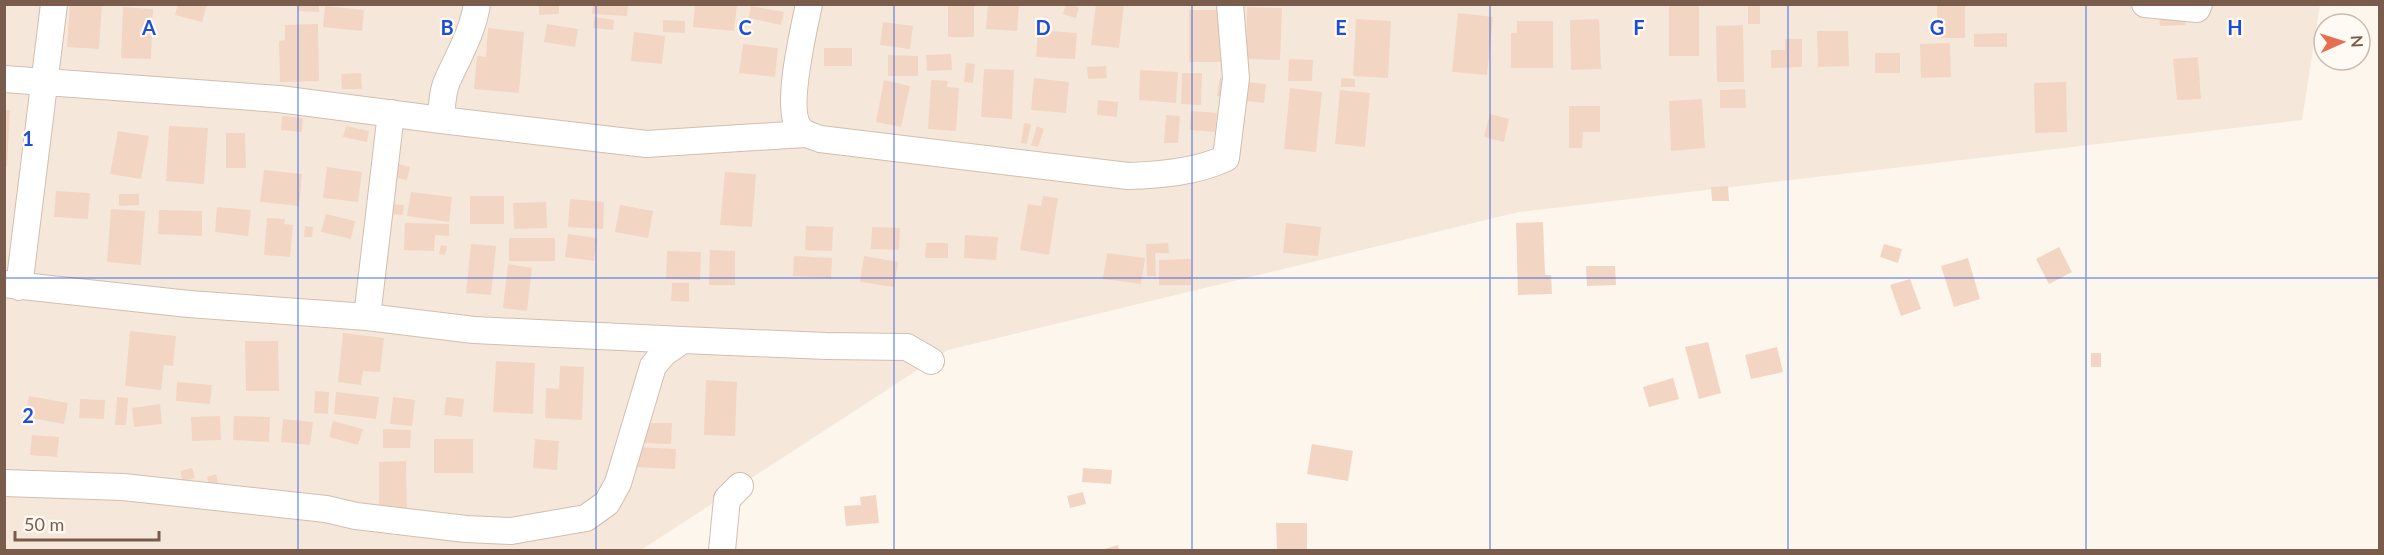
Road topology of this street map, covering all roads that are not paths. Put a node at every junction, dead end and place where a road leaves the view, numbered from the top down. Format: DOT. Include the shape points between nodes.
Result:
graph roads {
  1 [pos="54,4"];
  2 [pos="477,4"];
  3 [pos="809,4"];
  4 [pos="1230,4"];
  5 [pos="2145,4"];
  6 [pos="2199,4"];
  7 [pos="4,80"];
  8 [pos="44,81"];
  9 [pos="391,113"];
  10 [pos="441,120"];
  11 [pos="805,134"];
  12 [pos="12,285"];
  13 [pos="367,317"];
  14 [pos="683,340"];
  15 [pos="931,361"];
  16 [pos="4,483"];
  17 [pos="740,486"];
  18 [pos="722,550"];
  1 -- 8 [label="street"];
  2 -- 10 [label="street" via="447,80"];
  3 -- 11 [label="street" via="796,71 794,114"];
  4 -- 11 [label="street" via="1236,78 1228,151 1221,161 1154,175 1128,176 820,139"];
  5 -- 6 [label="street" via="2197,9"];
  7 -- 8 [label="street"];
  8 -- 9 [label="street" via="279,99"];
  8 -- 12 [label="street"];
  9 -- 10 [label="street"];
  9 -- 13 [label="street"];
  10 -- 11 [label="street" via="646,144"];
  12 -- 13 [label="street" via="189,304"];
  13 -- 14 [label="street" via="474,330"];
  14 -- 15 [label="street" via="907,347"];
  14 -- 16 [label="street" via="653,366 618,483 606,503 586,518 511,531 466,529 326,509 123,488"];
  17 -- 18 [label="street" via="727,499"];
}
